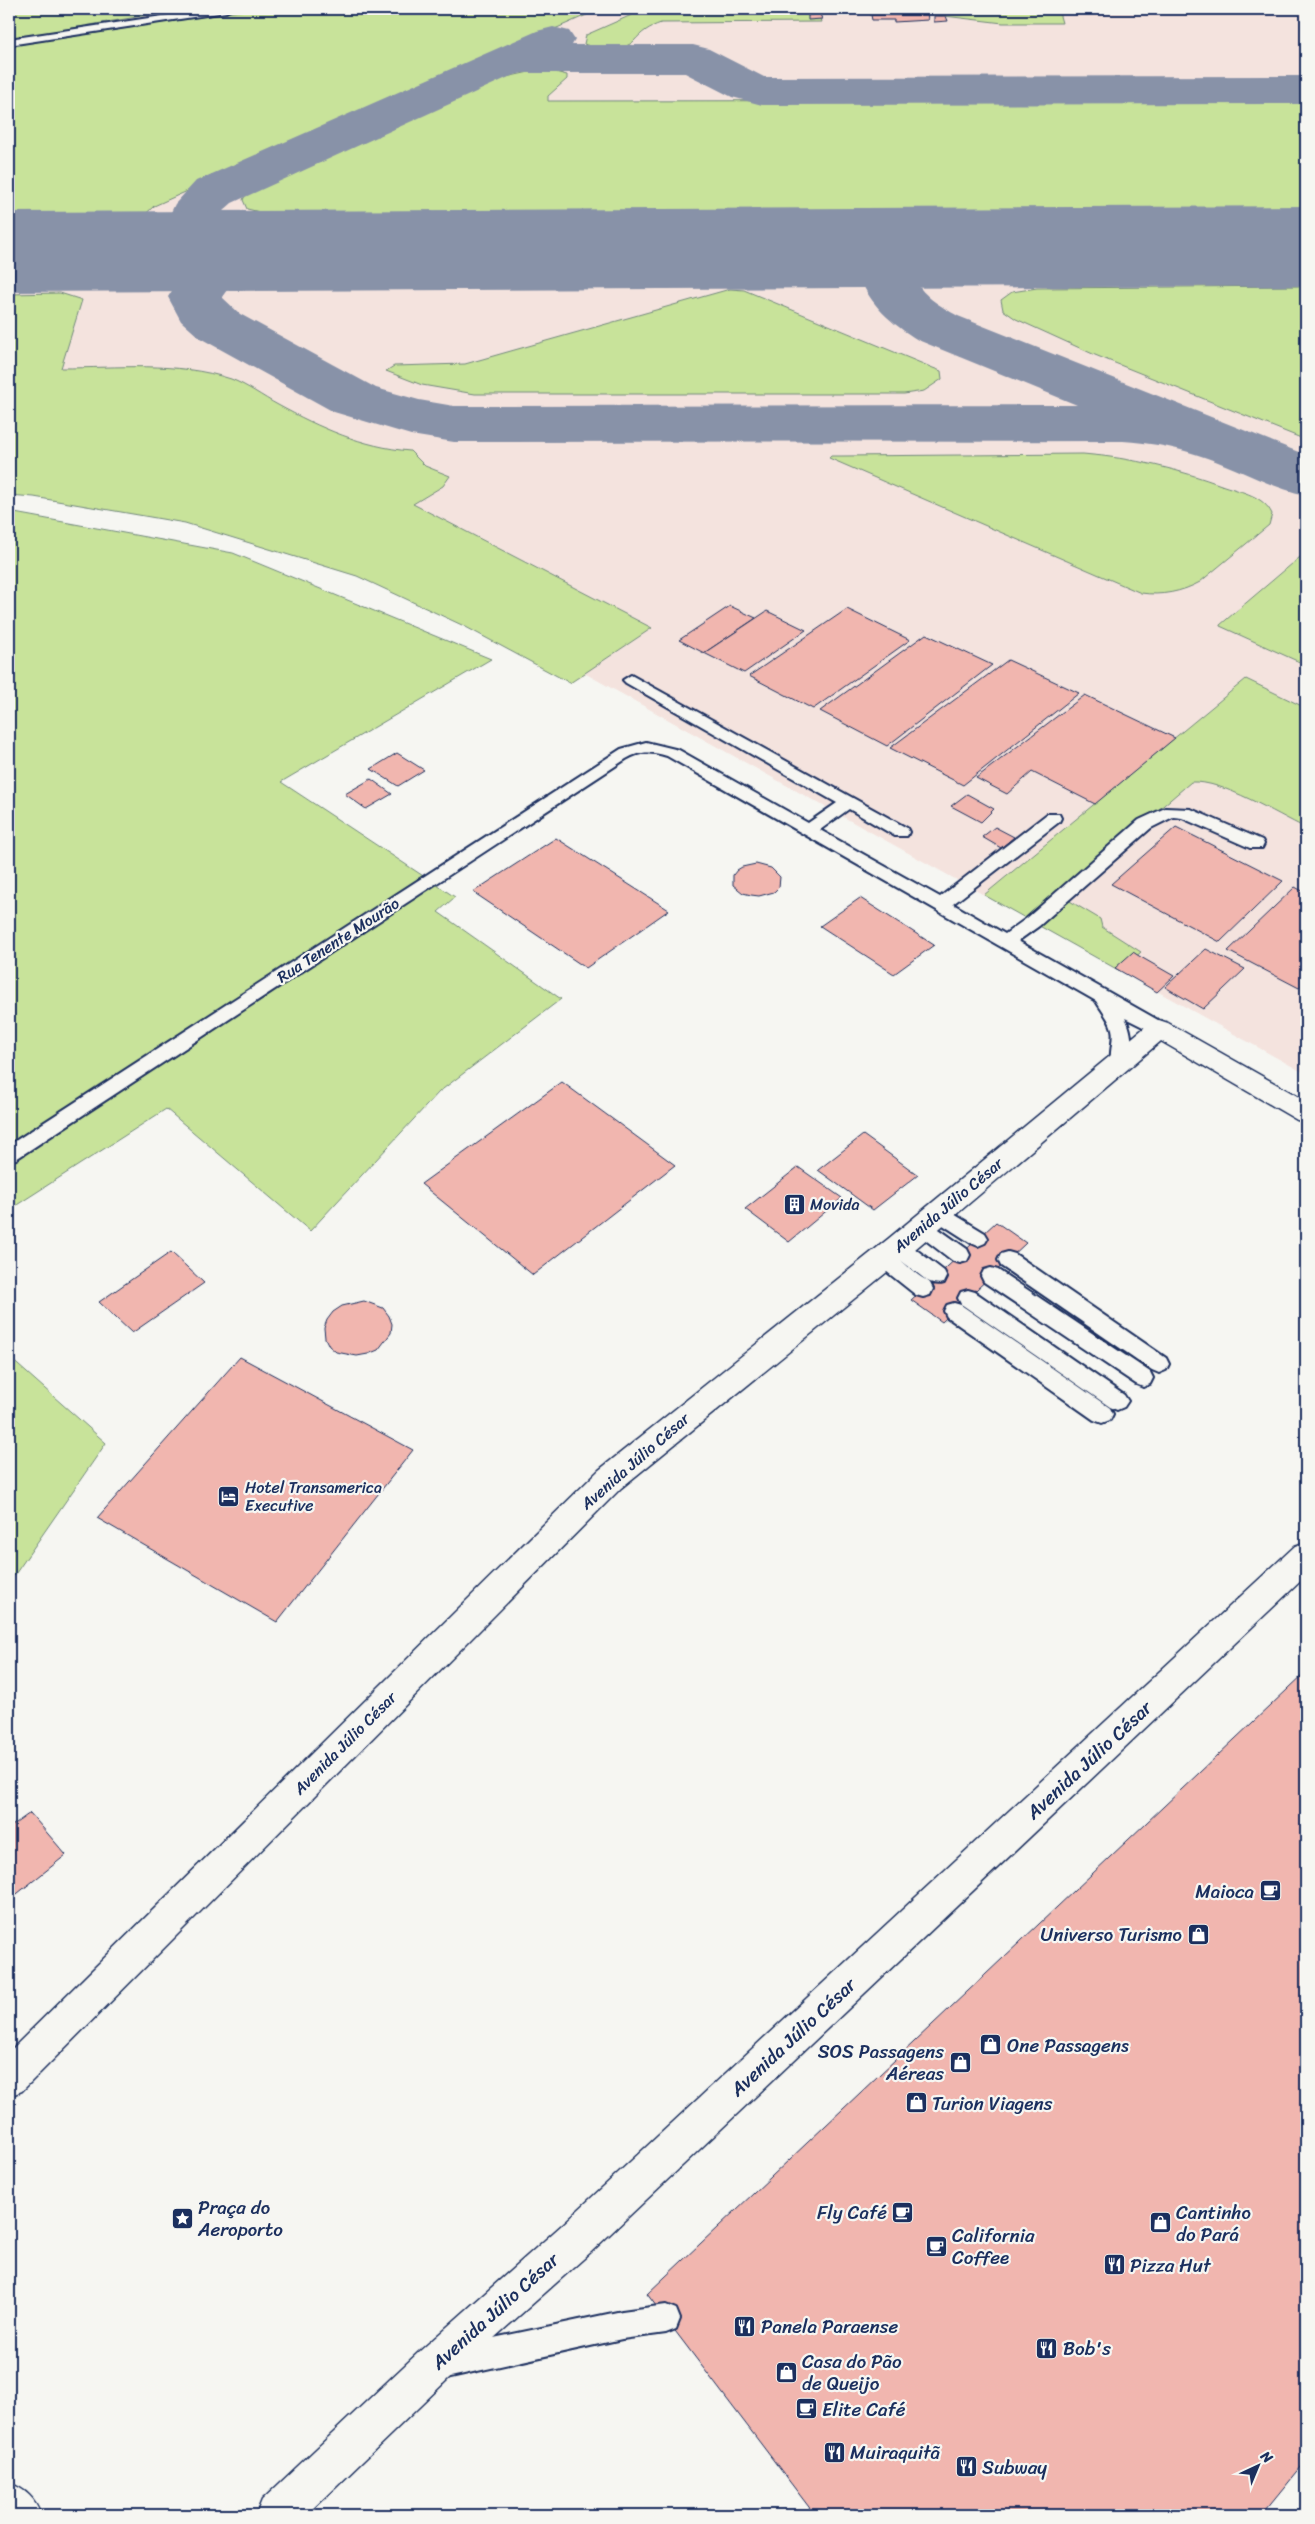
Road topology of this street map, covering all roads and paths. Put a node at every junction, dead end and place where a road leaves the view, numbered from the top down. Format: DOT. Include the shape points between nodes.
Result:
graph roads {
  1 [pos="226,9"];
  2 [pos="9,42"];
  3 [pos="631,680"];
  4 [pos="847,803"];
  5 [pos="1053,818"];
  6 [pos="809,830"];
  7 [pos="901,832"];
  8 [pos="1256,844"];
  9 [pos="941,905"];
  10 [pos="1005,942"];
  11 [pos="1100,995"];
  12 [pos="1159,1029"];
  13 [pos="1119,1063"];
  14 [pos="1306,1113"];
  15 [pos="9,1154"];
  16 [pos="930,1220"];
  17 [pos="978,1238"];
  18 [pos="891,1253"];
  19 [pos="960,1255"];
  20 [pos="1008,1260"];
  21 [pos="991,1276"];
  22 [pos="930,1283"];
  23 [pos="961,1304"];
  24 [pos="1159,1364"];
  25 [pos="1143,1378"];
  26 [pos="1110,1408"];
  27 [pos="1306,1556"];
  28 [pos="9,2078"];
  29 [pos="666,2319"];
  30 [pos="434,2365"];
  31 [pos="9,2504"];
  32 [pos="20,2515"];
  33 [pos="277,2515"];
  1 -- 2 [label="lane"];
  3 -- 4 [label="lane"];
  4 -- 6 [label="lane"];
  4 -- 7 [label="lane"];
  5 -- 9 [label="lane"];
  6 -- 9 [label="lane, Rua Tenente Mourão"];
  6 -- 15 [label="lane, Rua Tenente Mourão" via="673,752 646,745 635,748"];
  8 -- 10 [label="lane" via="1185,813 1171,812 1145,824 1033,922"];
  9 -- 10 [label="lane, Rua Tenente Mourão"];
  10 -- 11 [label="lane, Rua Tenente Mourão"];
  11 -- 12 [label="lane, Rua Tenente Mourão"];
  11 -- 13 [label="lane" via="1122,1026"];
  12 -- 13 [label="street, Avenida Júlio César"];
  12 -- 14 [label="street"];
  13 -- 16 [label="street, Avenida Júlio César"];
  16 -- 17 [label="lane"];
  16 -- 18 [label="street, Avenida Júlio César"];
  16 -- 19 [label="lane"];
  18 -- 22 [label="lane"];
  18 -- 28 [label="street, Avenida Júlio César" via="610,1478"];
  20 -- 24 [label="lane"];
  21 -- 25 [label="lane"];
  23 -- 26 [label="lane"];
  27 -- 30 [label="street, Avenida Júlio César" via="577,2238"];
  29 -- 30 [label="lane" via="622,2325"];
  30 -- 33 [label="street, Avenida Júlio César"];
  31 -- 32 [label="street"];
}
